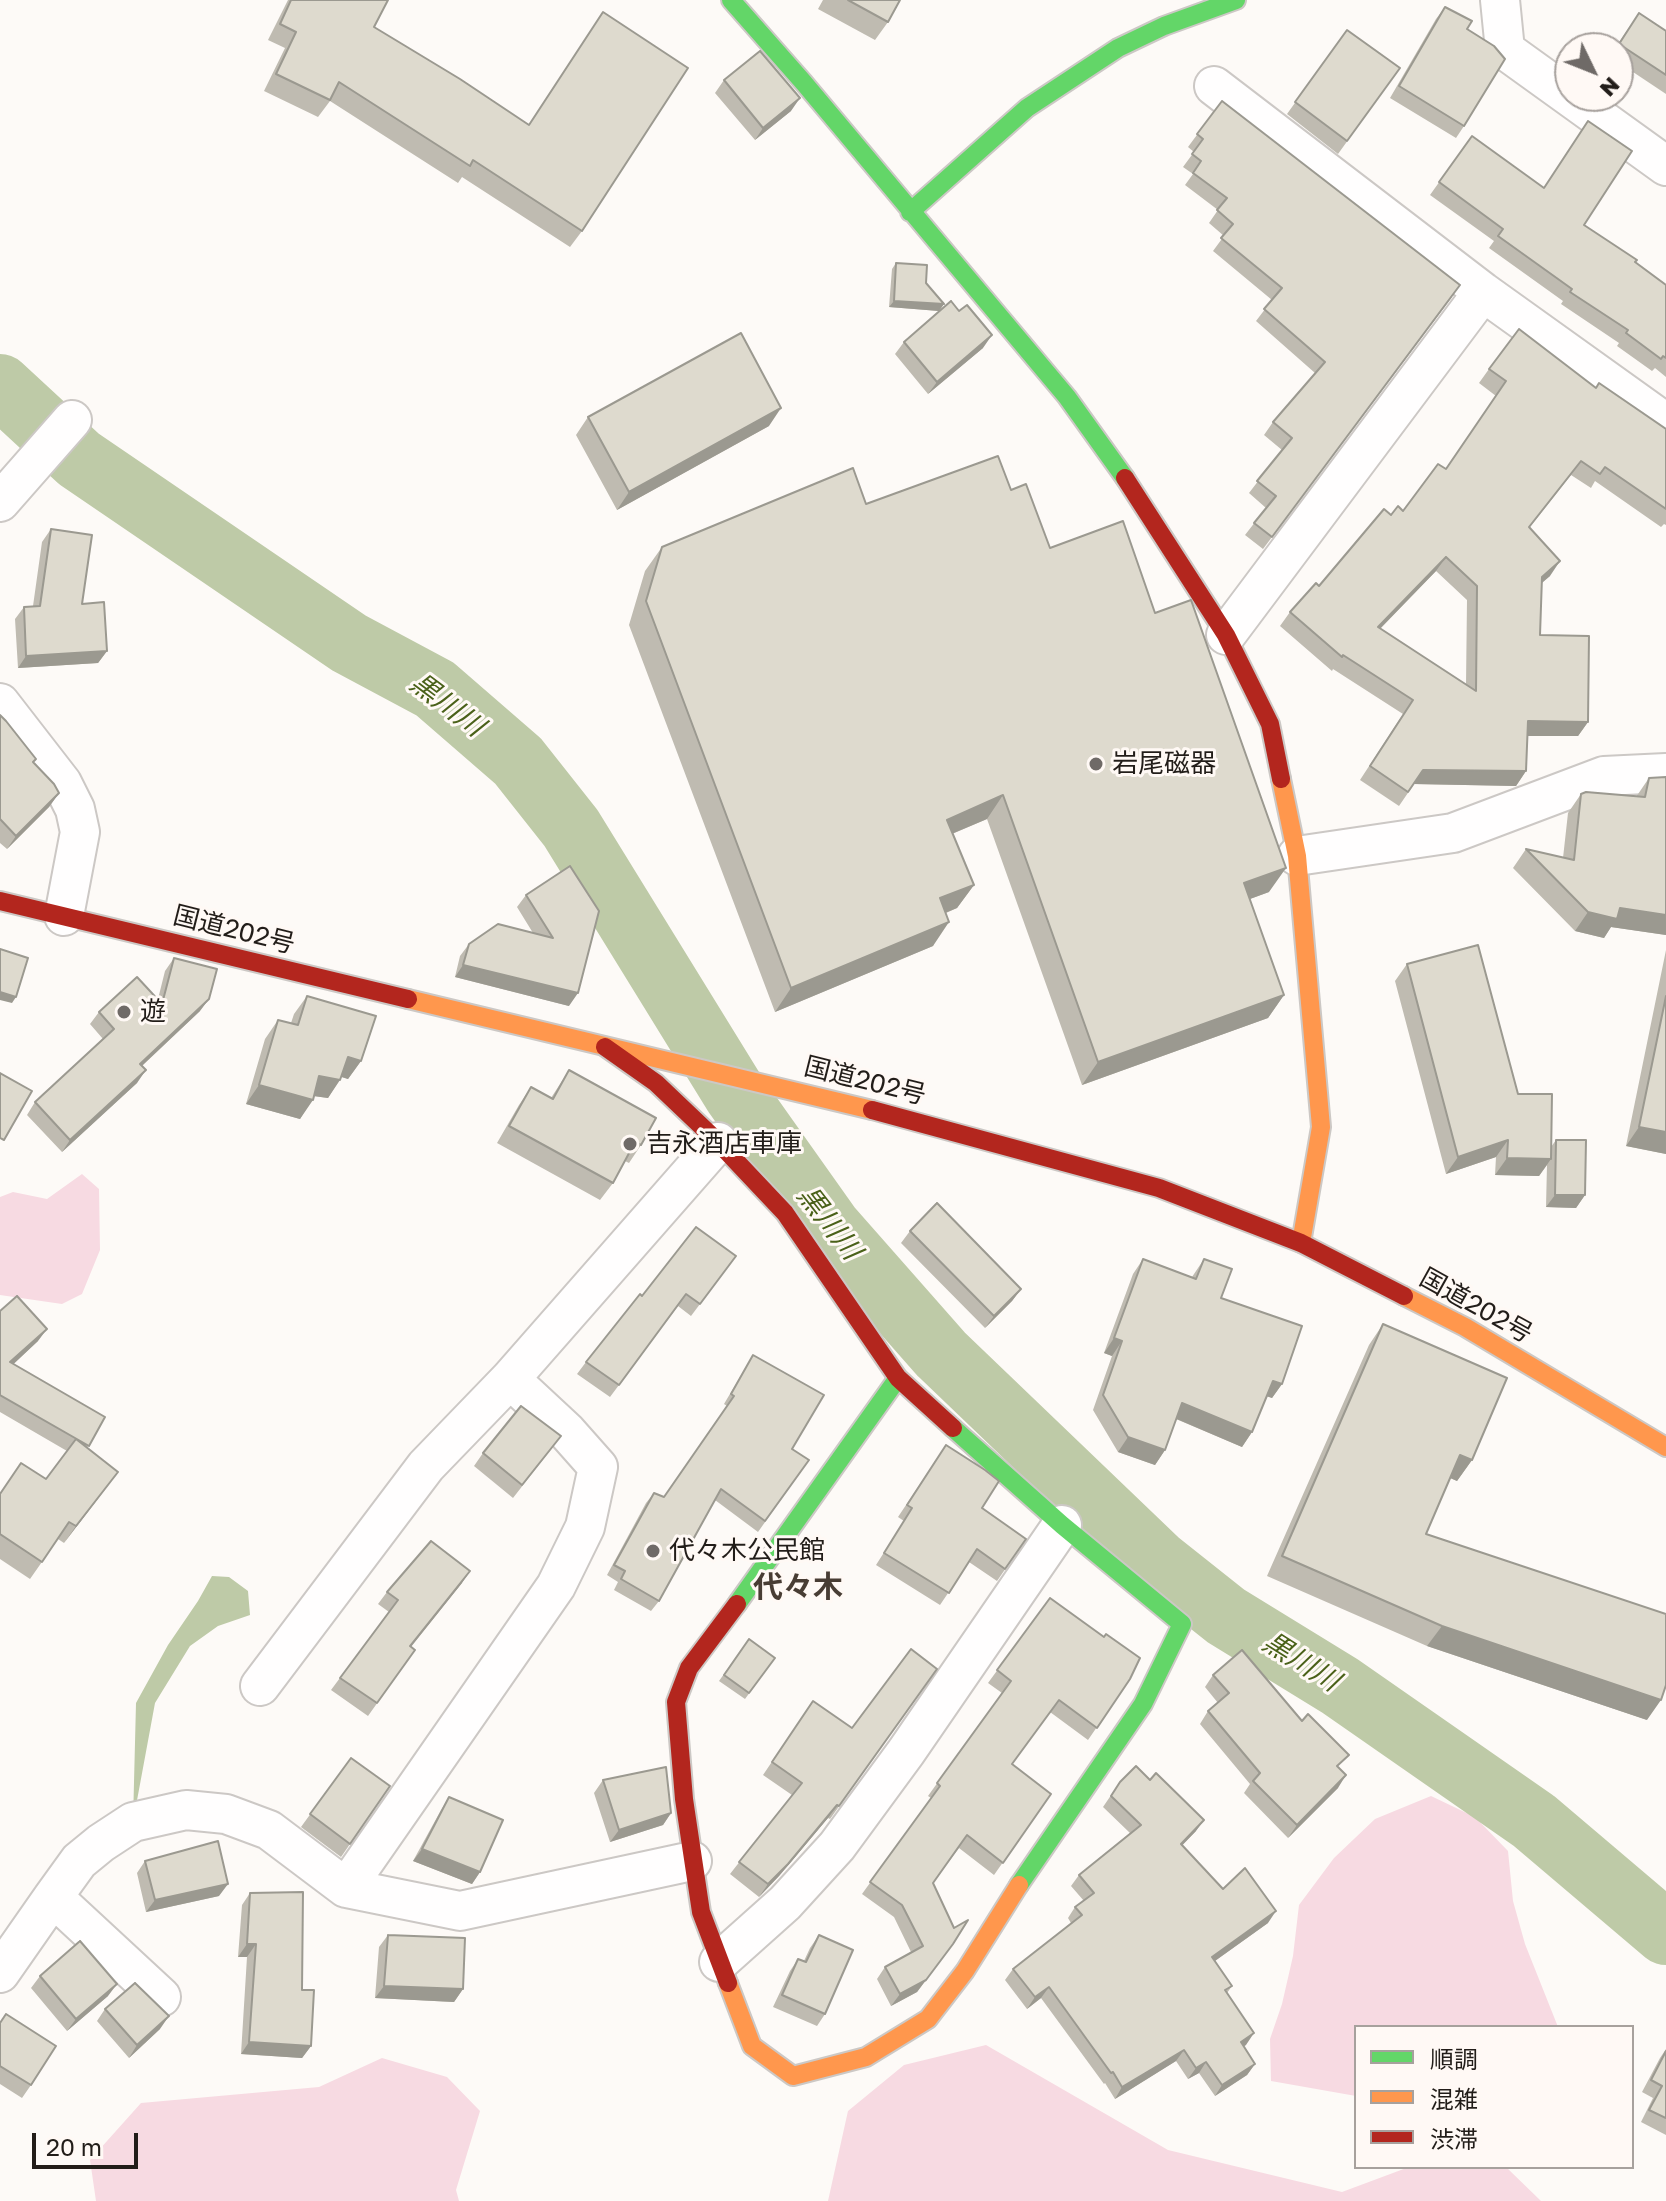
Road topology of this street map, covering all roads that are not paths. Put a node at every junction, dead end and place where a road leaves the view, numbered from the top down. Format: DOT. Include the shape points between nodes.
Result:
graph roads {
  1 [pos="731,0"];
  2 [pos="1236,0"];
  3 [pos="1500,0"];
  4 [pos="1214,86"];
  5 [pos="1666,166"];
  6 [pos="910,212"];
  7 [pos="1483,292"];
  8 [pos="72,420"];
  9 [pos="1666,423"];
  10 [pos="0,502"];
  11 [pos="1226,635"];
  12 [pos="0,703"];
  13 [pos="1666,773"];
  14 [pos="1297,856"];
  15 [pos="0,901"];
  16 [pos="64,916"];
  17 [pos="605,1047"];
  18 [pos="718,1142"];
  19 [pos="1301,1243"];
  20 [pos="898,1378"];
  21 [pos="510,1379"];
  22 [pos="1666,1447"];
  23 [pos="1062,1525"];
  24 [pos="260,1686"];
  25 [pos="692,1861"];
  26 [pos="346,1888"];
  27 [pos="53,1897"];
  28 [pos="719,1962"];
  29 [pos="0,1973"];
  30 [pos="161,1997"];
  1 -- 6 [label="main road"];
  2 -- 6 [label="main road" via="1118,48 1027,108"];
  3 -- 5 [label="street" via="1505,50"];
  4 -- 7 [label="street"];
  6 -- 11 [label="main road" via="1067,397 1140,498"];
  7 -- 9 [label="street"];
  7 -- 11 [label="street"];
  8 -- 10 [label="street"];
  11 -- 14 [label="main road" via="1270,724"];
  12 -- 16 [label="street" via="62,783 75,809 80,832"];
  13 -- 14 [label="street" via="1604,776 1453,833"];
  14 -- 19 [label="main road" via="1321,1127"];
  15 -- 16 [label="main road, 国道202号"];
  16 -- 17 [label="main road, 国道202号"];
  17 -- 18 [label="main road" via="656,1083"];
  17 -- 19 [label="main road, 国道202号" via="789,1089 1159,1188"];
  18 -- 20 [label="main road" via="785,1213"];
  18 -- 21 [label="street"];
  19 -- 22 [label="main road, 国道202号" via="1465,1327"];
  20 -- 23 [label="main road"];
  20 -- 25 [label="main road" via="689,1668 676,1702"];
  21 -- 24 [label="street" via="426,1466"];
  21 -- 26 [label="street" via="598,1467 585,1527 556,1586"];
  23 -- 28 [label="street" via="837,1846 785,1903"];
  23 -- 28 [label="main road" via="1182,1624 1143,1704 928,2019 866,2057 793,2076 752,2046"];
  25 -- 26 [label="street" via="460,1911"];
  25 -- 28 [label="main road" via="701,1912"];
  26 -- 27 [label="street" via="269,1830 226,1814 186,1810 133,1822 79,1861"];
  27 -- 29 [label="street"];
  27 -- 30 [label="street"];
}
